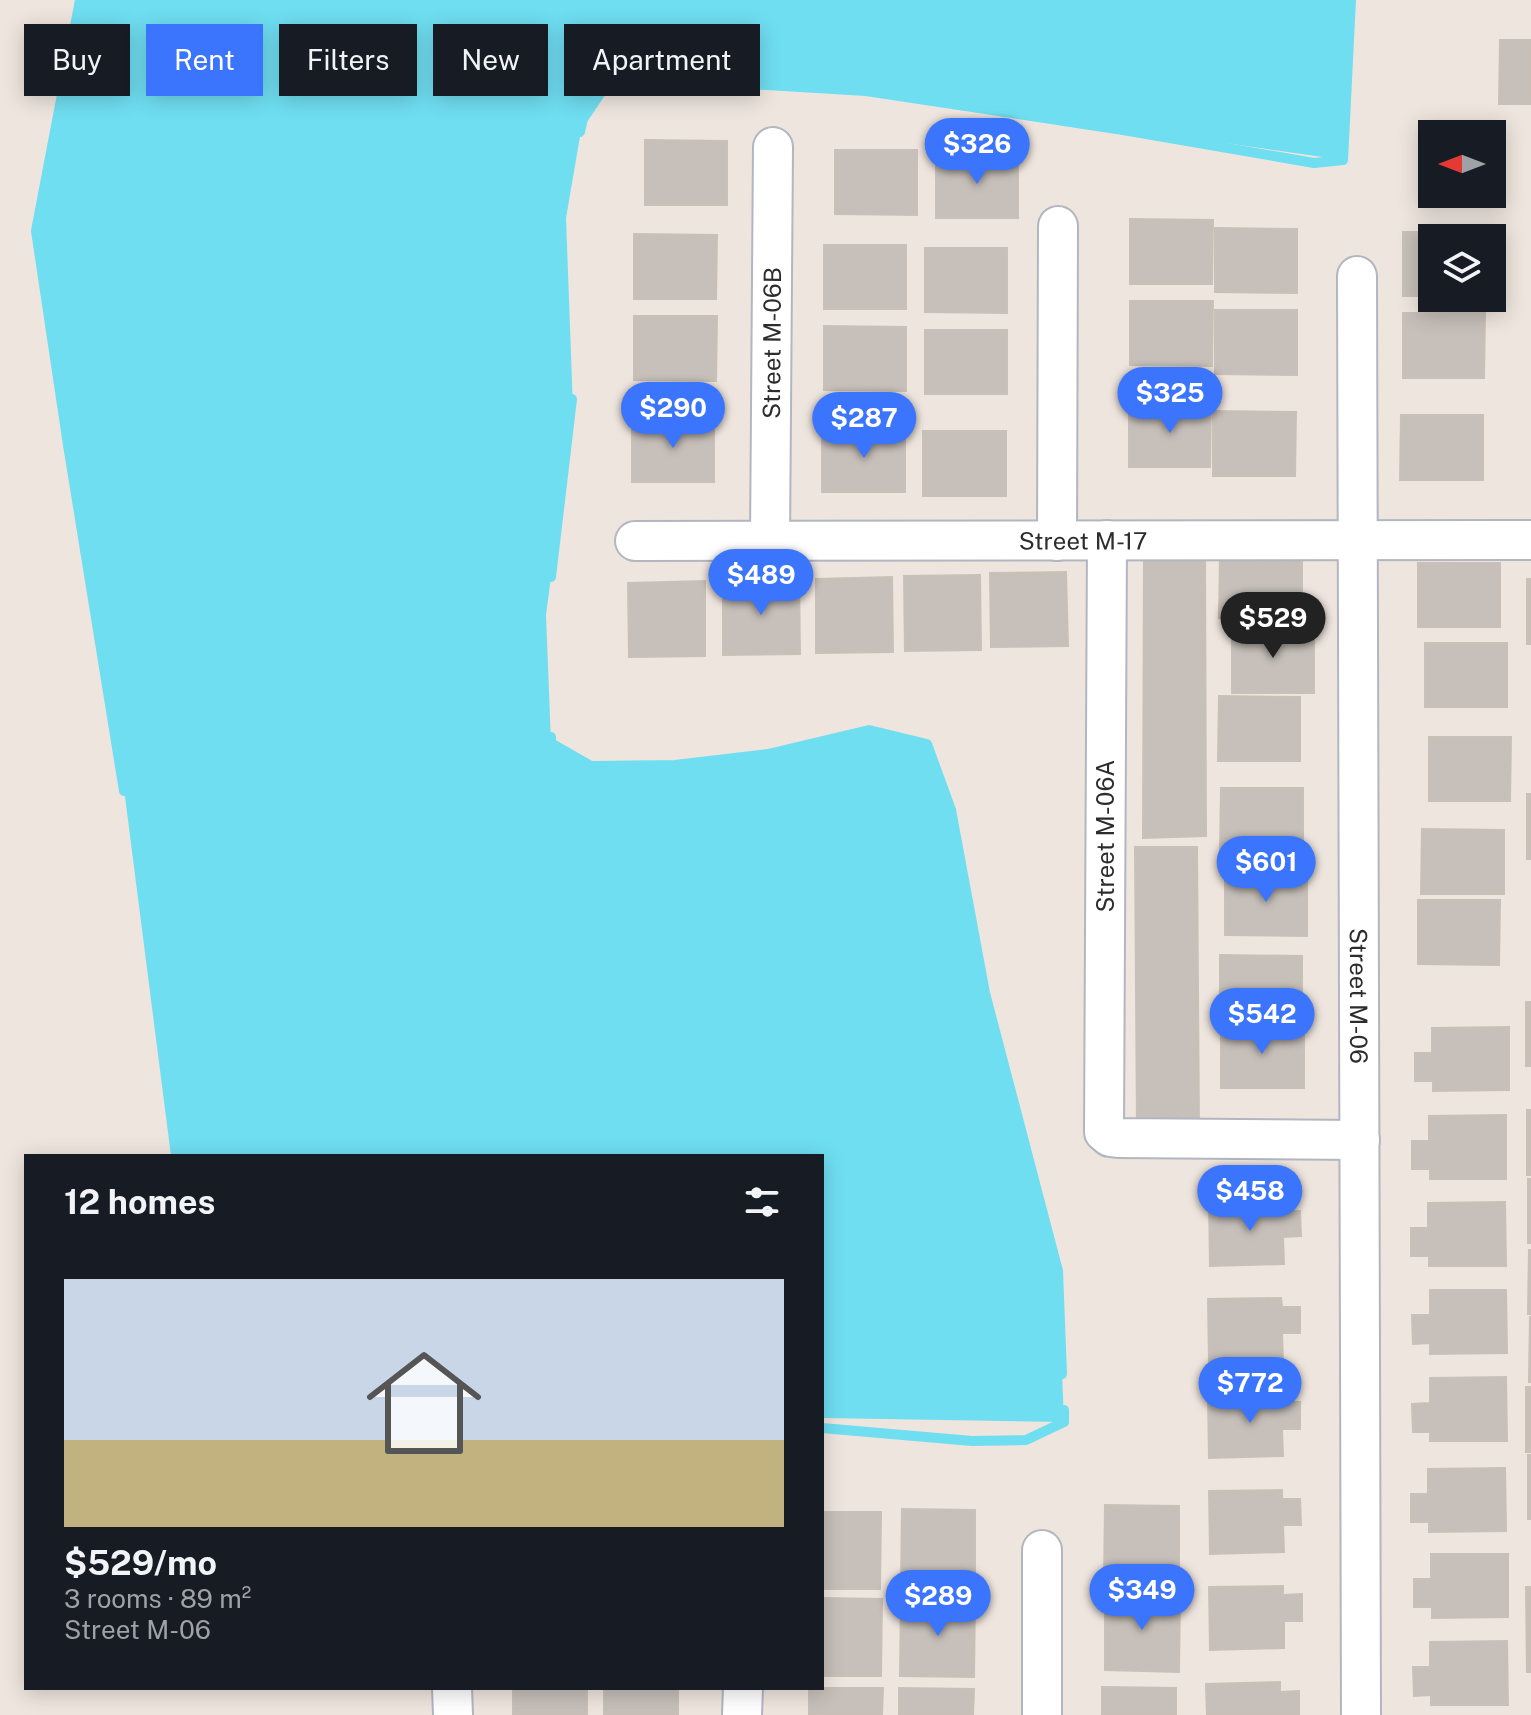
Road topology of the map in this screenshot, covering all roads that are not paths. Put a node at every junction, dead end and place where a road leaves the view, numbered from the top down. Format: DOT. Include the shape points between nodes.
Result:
graph roads {
  1 [pos="773,147"];
  2 [pos="1058,226"];
  3 [pos="1357,276"];
  4 [pos="1107,540"];
  5 [pos="1358,540"];
  6 [pos="1531,540"];
  7 [pos="635,541"];
  8 [pos="770,541"];
  9 [pos="1057,541"];
  10 [pos="1360,1140"];
  11 [pos="1042,1550"];
  12 [pos="452,1690"];
  13 [pos="743,1690"];
  14 [pos="453,1715"];
  15 [pos="742,1715"];
  16 [pos="1042,1715"];
  17 [pos="1361,1715"];
  1 -- 8 [label="street, Street M-06B"];
  2 -- 9 [label="street"];
  3 -- 5 [label="street, Street M-06"];
  4 -- 5 [label="street, Street M-17"];
  4 -- 9 [label="street, Street M-17"];
  4 -- 10 [label="street, Street M-06A" via="1104,1132 1118,1138"];
  5 -- 6 [label="street, Street M-17"];
  5 -- 10 [label="street, Street M-06"];
  7 -- 8 [label="street, Street M-17"];
  8 -- 9 [label="street, Street M-17"];
  10 -- 17 [label="street, Street M-06"];
  11 -- 16 [label="street"];
  12 -- 14 [label="street"];
  13 -- 15 [label="street"];
}
